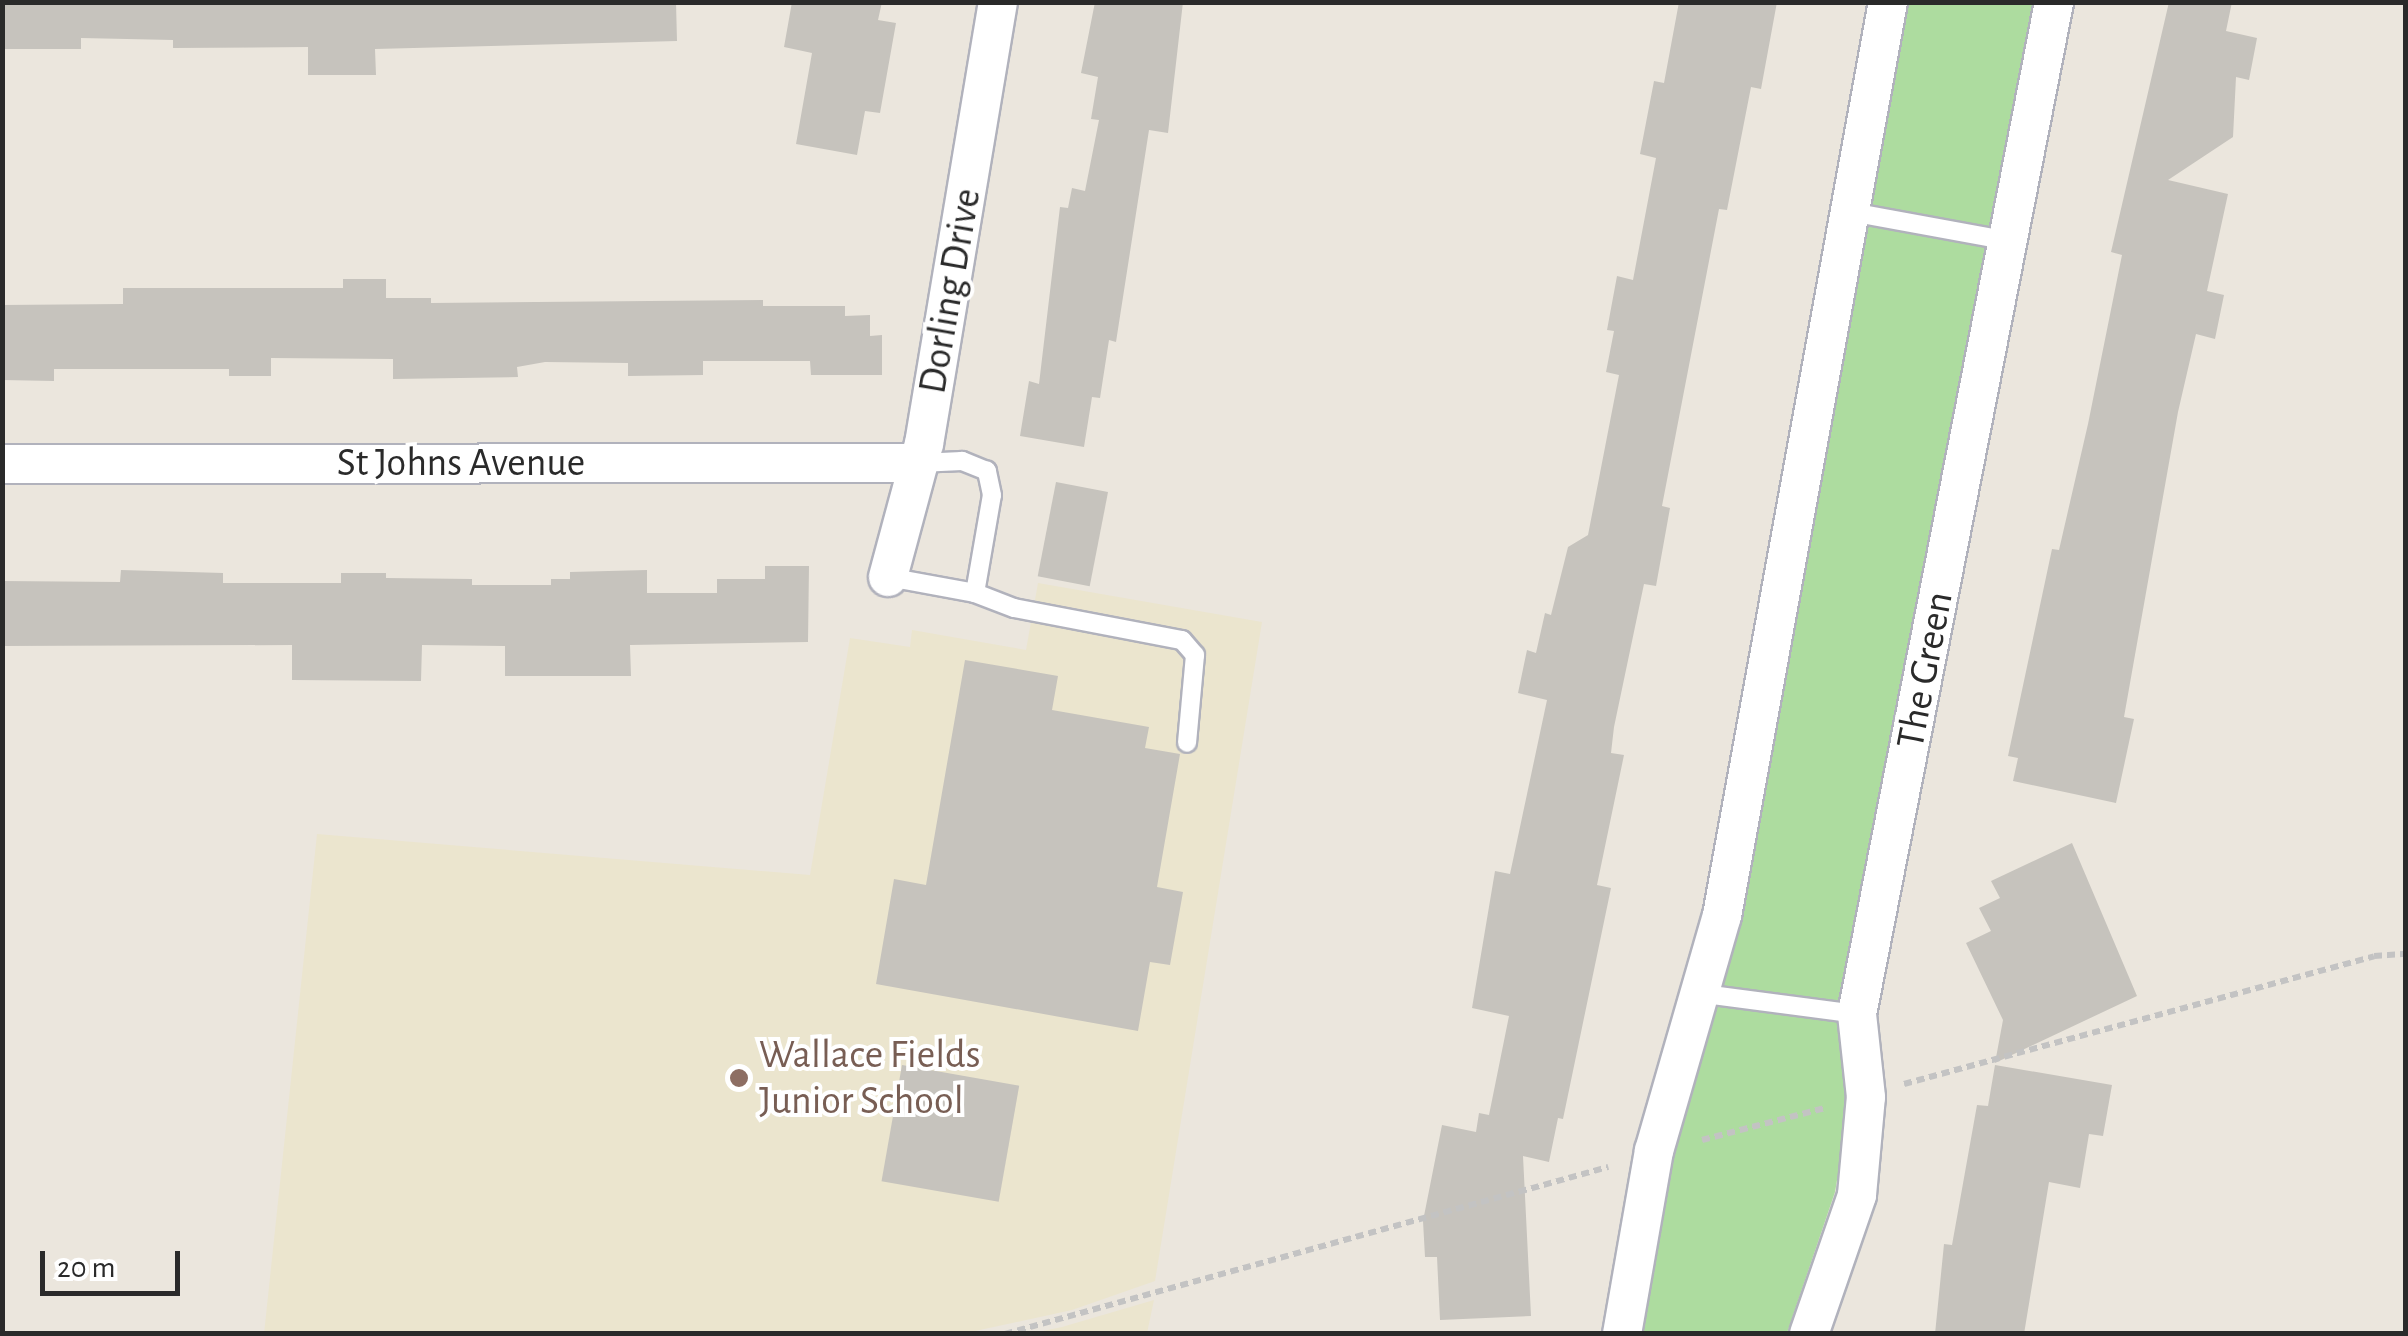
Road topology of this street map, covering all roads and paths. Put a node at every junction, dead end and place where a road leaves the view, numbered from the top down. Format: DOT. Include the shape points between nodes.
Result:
graph roads {
  1 [pos="998,2"];
  2 [pos="1888,2"];
  3 [pos="2054,2"];
  4 [pos="1851,212"];
  5 [pos="2010,240"];
  6 [pos="2,464"];
  7 [pos="918,464"];
  8 [pos="888,577"];
  9 [pos="974,592"];
  10 [pos="1188,743"];
  11 [pos="2406,954"];
  12 [pos="1696,992"];
  13 [pos="1857,1014"];
  14 [pos="1866,1097"];
  15 [pos="1654,1151"];
  16 [pos="1005,1334"];
  17 [pos="1622,1334"];
  18 [pos="1809,1334"];
  1 -- 7 [label="street, Dorling Drive"];
  2 -- 4 [label="street"];
  3 -- 5 [label="street, The Green"];
  4 -- 5 [label="lane"];
  4 -- 12 [label="street" via="1722,916"];
  5 -- 13 [label="street, The Green"];
  6 -- 7 [label="street, St Johns Avenue"];
  7 -- 8 [label="street, Dorling Drive"];
  7 -- 9 [label="lane" via="962,461 987,471 992,494"];
  8 -- 9 [label="lane"];
  9 -- 10 [label="lane" via="1014,608 1182,640 1195,655"];
  11 -- 14 [label="path" via="2374,956"];
  12 -- 13 [label="lane"];
  12 -- 15 [label="street"];
  13 -- 14 [label="street, The Green"];
  14 -- 15 [label="path"];
  14 -- 18 [label="street, The Green" via="1857,1195"];
  15 -- 16 [label="path" via="1562,1185"];
  15 -- 17 [label="street"];
}
